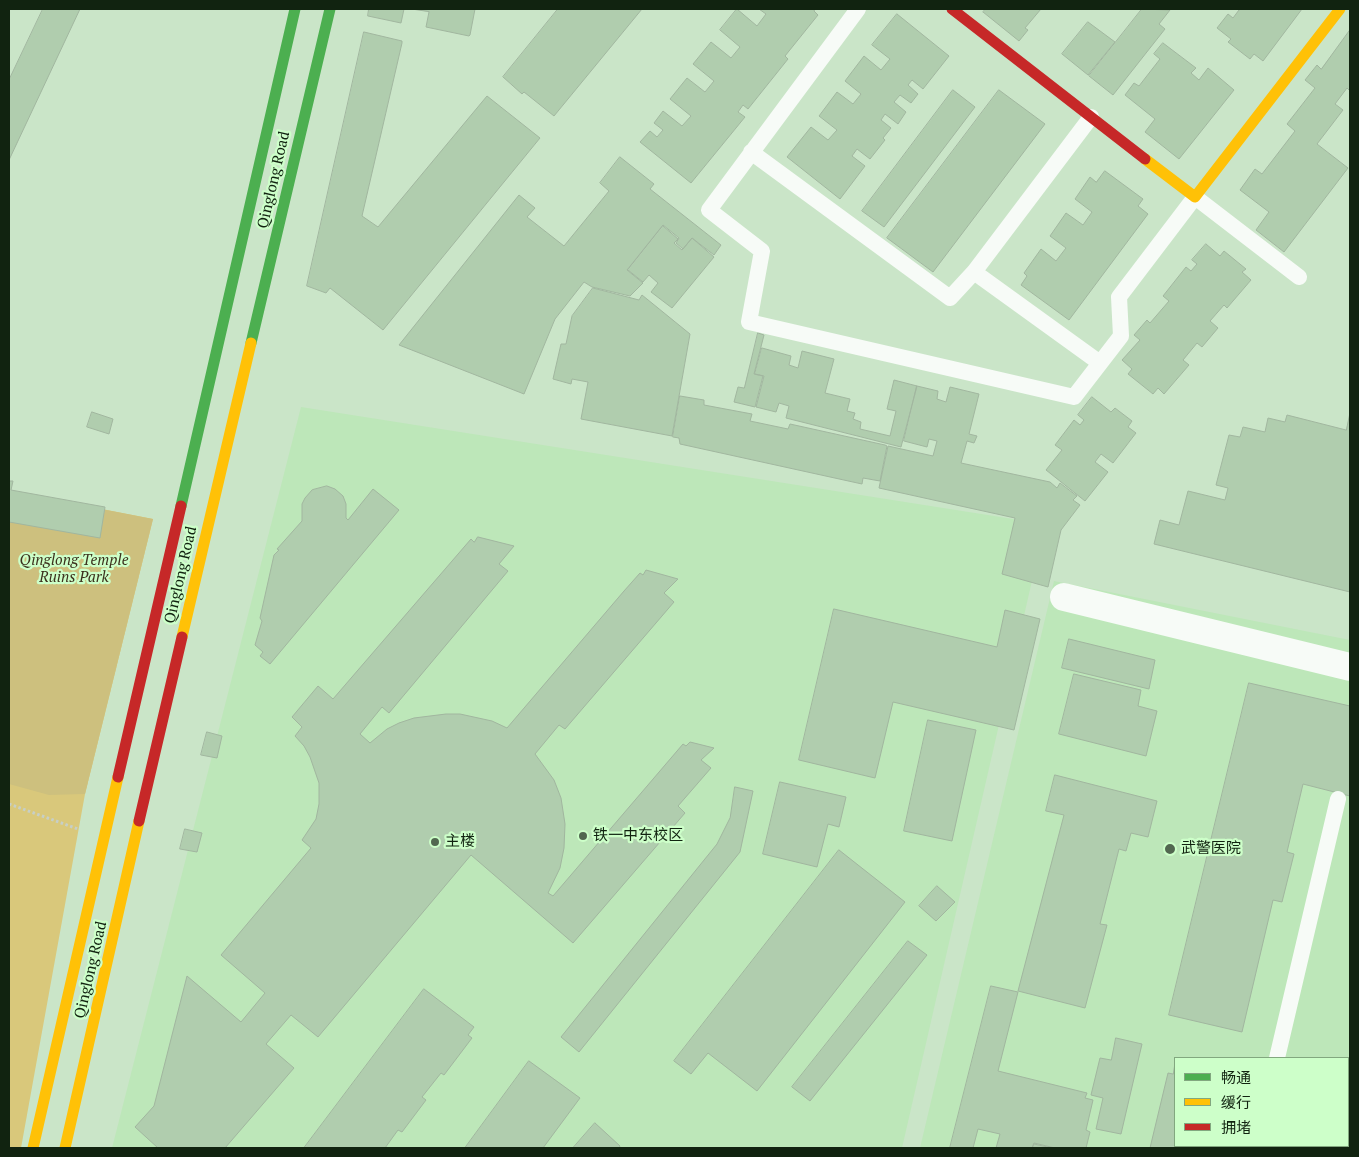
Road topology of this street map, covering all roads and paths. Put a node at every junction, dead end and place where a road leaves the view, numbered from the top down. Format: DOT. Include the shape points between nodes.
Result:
graph roads {
  1 [pos="295,9"];
  2 [pos="330,9"];
  3 [pos="858,9"];
  4 [pos="952,9"];
  5 [pos="1340,9"];
  6 [pos="1091,117"];
  7 [pos="751,152"];
  8 [pos="1195,197"];
  9 [pos="974,272"];
  10 [pos="1299,277"];
  11 [pos="1100,363"];
  12 [pos="1064,597"];
  13 [pos="1350,667"];
  14 [pos="1338,799"];
  15 [pos="9,804"];
  16 [pos="104,839"];
  17 [pos="1277,1057"];
  18 [pos="32,1148"];
  19 [pos="65,1148"];
  1 -- 16 [label="street, Qinglong Road"];
  2 -- 19 [label="street, Qinglong Road"];
  3 -- 7 [label="lane"];
  4 -- 6 [label="street"];
  5 -- 8 [label="street"];
  6 -- 8 [label="street"];
  6 -- 9 [label="lane"];
  7 -- 9 [label="lane" via="950,298"];
  7 -- 11 [label="lane" via="709,210 762,251 749,322 1074,396"];
  8 -- 10 [label="lane"];
  8 -- 11 [label="lane" via="1119,297 1121,336"];
  9 -- 11 [label="lane"];
  12 -- 13 [label="street"];
  14 -- 17 [label="lane"];
  15 -- 16 [label="path"];
  16 -- 18 [label="street, Qinglong Road"];
}
